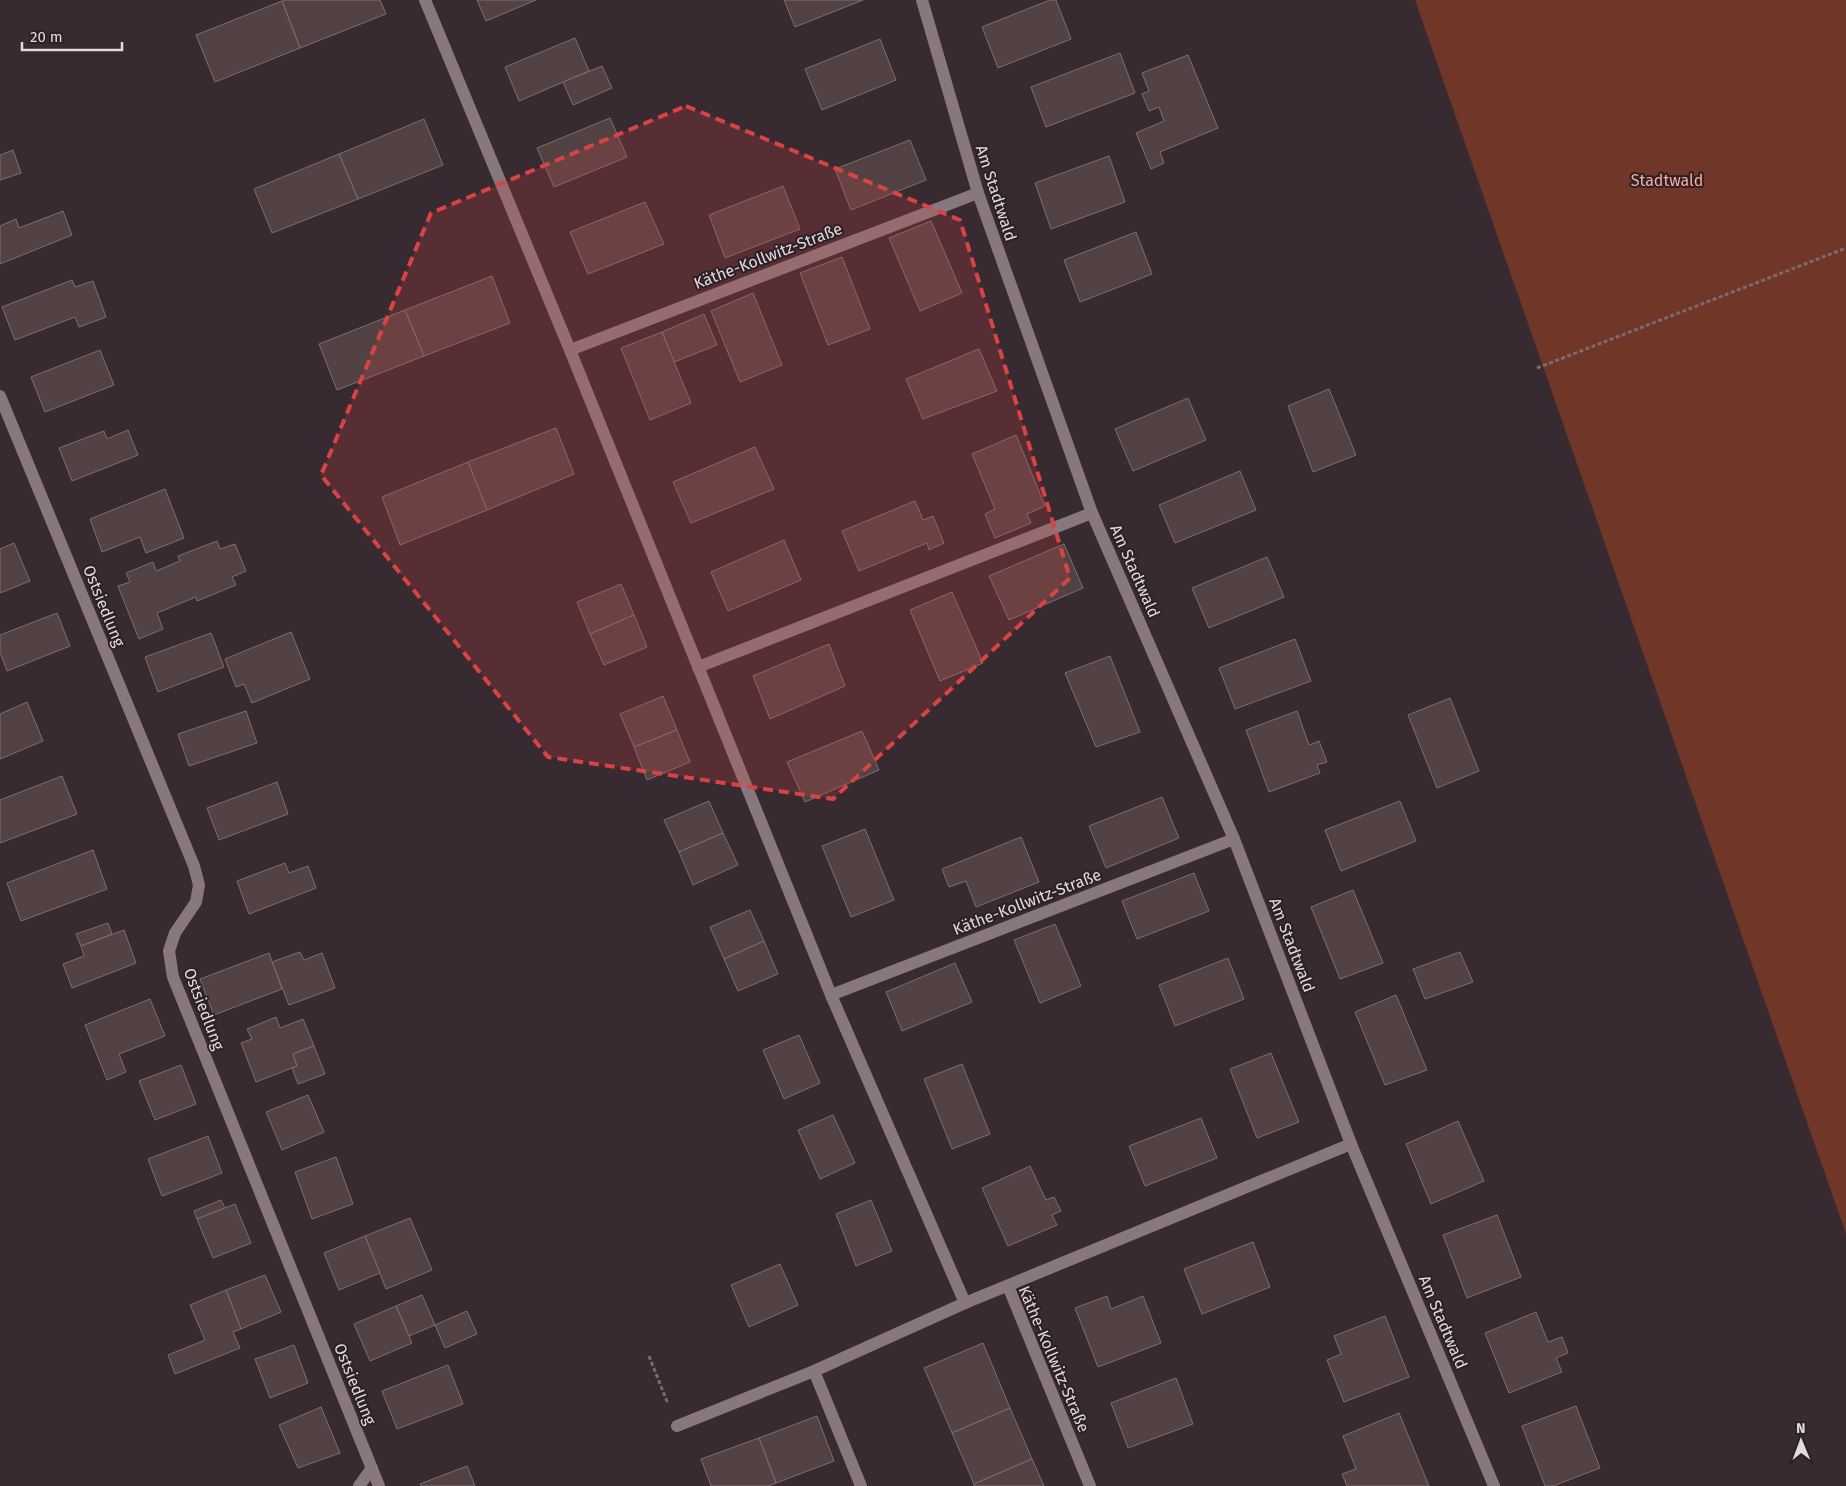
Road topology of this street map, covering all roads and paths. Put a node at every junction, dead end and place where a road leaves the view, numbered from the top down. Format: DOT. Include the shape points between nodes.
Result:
graph roads {
  1 [pos="425,0"];
  2 [pos="922,0"];
  3 [pos="978,193"];
  4 [pos="1846,248"];
  5 [pos="570,350"];
  6 [pos="1537,368"];
  7 [pos="0,396"];
  8 [pos="1092,513"];
  9 [pos="698,667"];
  10 [pos="1234,839"];
  11 [pos="831,995"];
  12 [pos="1350,1144"];
  13 [pos="1008,1286"];
  14 [pos="964,1303"];
  15 [pos="649,1356"];
  16 [pos="814,1371"];
  17 [pos="677,1426"];
  18 [pos="372,1468"];
  19 [pos="359,1486"];
  20 [pos="379,1486"];
  21 [pos="861,1486"];
  22 [pos="1090,1486"];
  23 [pos="1494,1486"];
  1 -- 5 [label="street"];
  2 -- 3 [label="street, Am Stadtwald"];
  3 -- 5 [label="street, Käthe-Kollwitz-Straße"];
  3 -- 8 [label="street, Am Stadtwald"];
  4 -- 6 [label="path"];
  5 -- 9 [label="street"];
  7 -- 18 [label="street, Ostsiedlung" via="194,866 199,885 196,902 174,933 169,951 172,977"];
  8 -- 9 [label="street"];
  8 -- 10 [label="street, Am Stadtwald"];
  9 -- 11 [label="street"];
  10 -- 11 [label="street, Käthe-Kollwitz-Straße"];
  10 -- 12 [label="street, Am Stadtwald"];
  11 -- 14 [label="street"];
  12 -- 13 [label="street"];
  12 -- 23 [label="street, Am Stadtwald"];
  13 -- 14 [label="street, Käthe-Kollwitz-Straße"];
  13 -- 22 [label="street, Käthe-Kollwitz-Straße"];
  14 -- 16 [label="street, Käthe-Kollwitz-Straße"];
  15 -- 17 [label="path"];
  16 -- 17 [label="street, Käthe-Kollwitz-Straße"];
  16 -- 21 [label="street"];
  18 -- 19 [label="street"];
  18 -- 20 [label="street, Ostsiedlung"];
}
